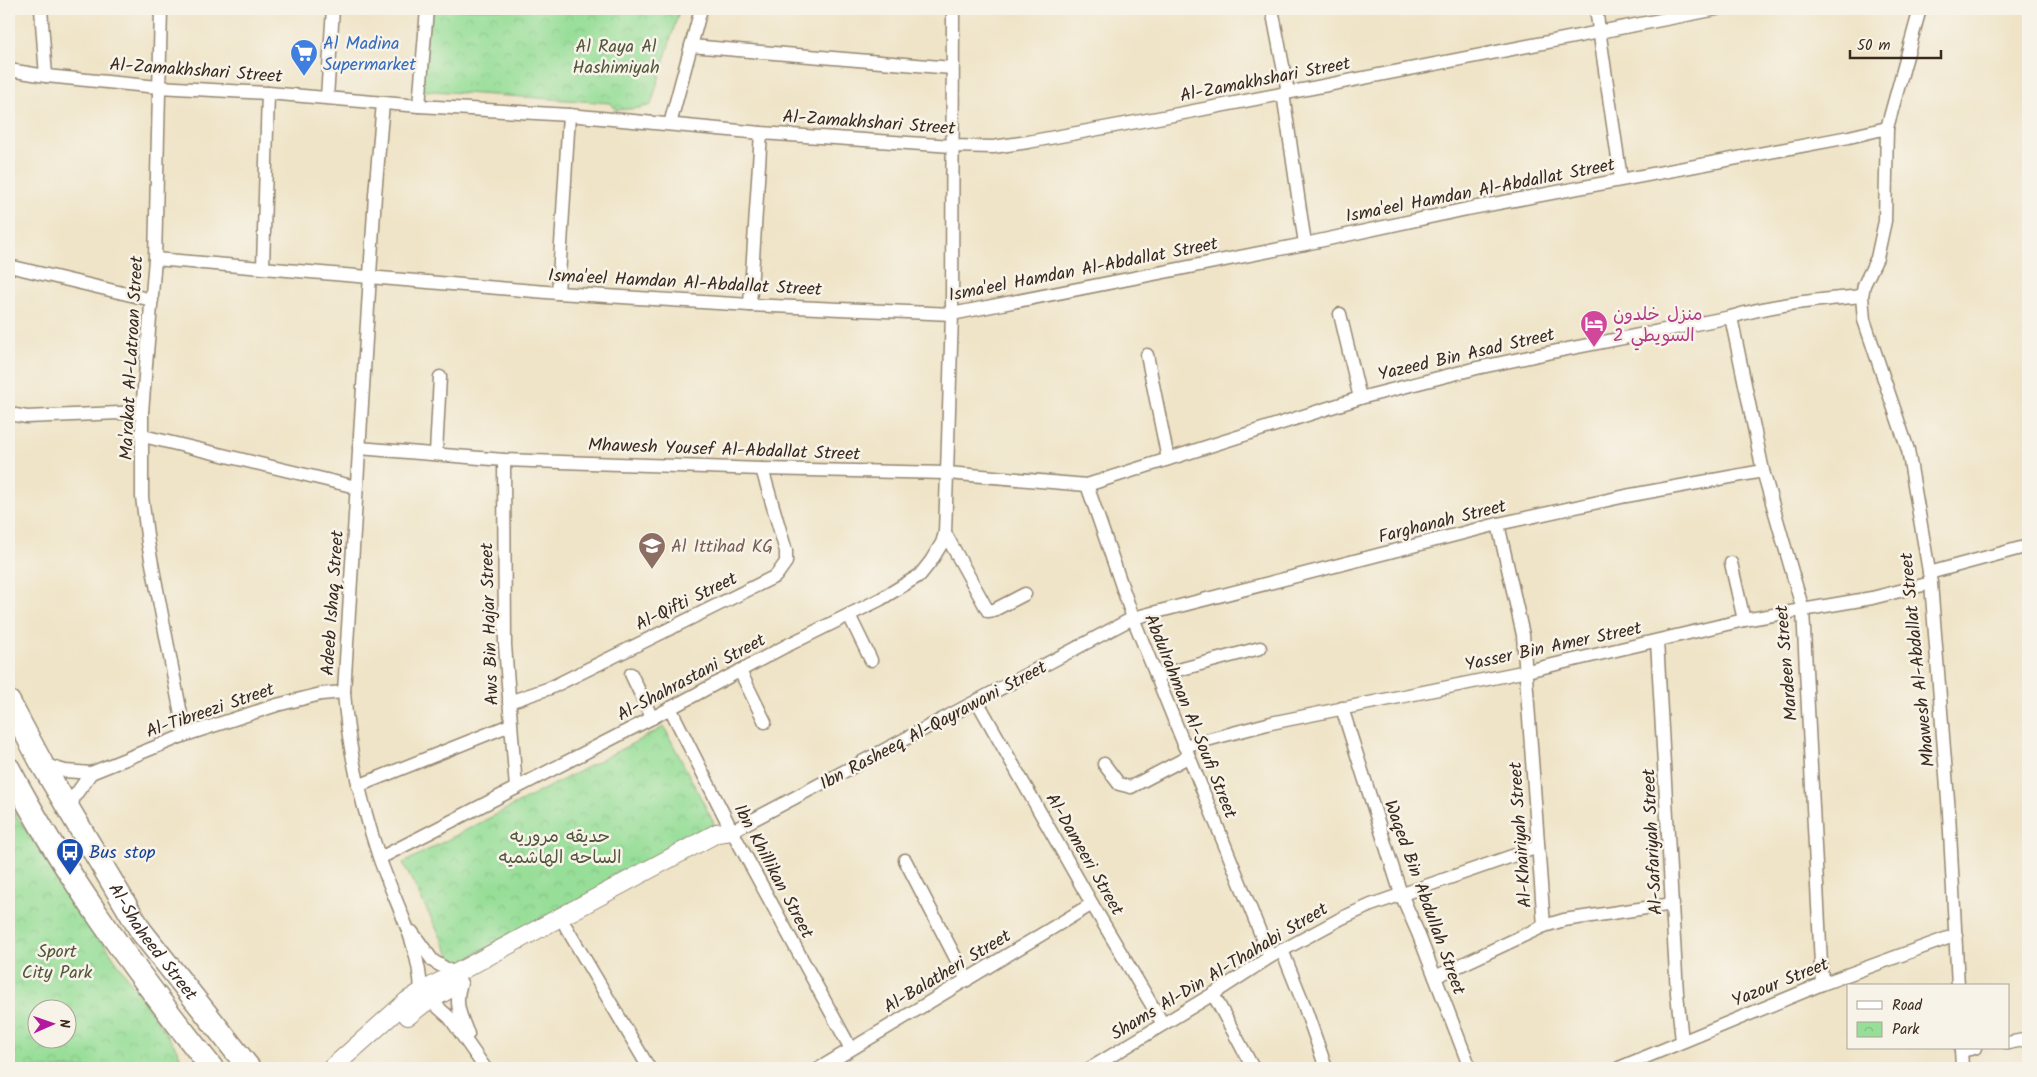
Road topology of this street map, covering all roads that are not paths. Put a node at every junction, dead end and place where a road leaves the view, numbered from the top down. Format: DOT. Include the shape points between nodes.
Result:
graph roads {
  1 [pos="40,9"];
  2 [pos="161,9"];
  3 [pos="333,9"];
  4 [pos="427,9"];
  5 [pos="701,9"];
  6 [pos="953,9"];
  7 [pos="1272,9"];
  8 [pos="1596,9"];
  9 [pos="1717,9"];
  10 [pos="1920,9"];
  11 [pos="1599,31"];
  12 [pos="692,46"];
  13 [pos="952,68"];
  14 [pos="9,70"];
  15 [pos="46,76"];
  16 [pos="158,87"];
  17 [pos="268,92"];
  18 [pos="1286,92"];
  19 [pos="327,97"];
  20 [pos="383,103"];
  21 [pos="419,106"];
  22 [pos="568,115"];
  23 [pos="670,124"];
  24 [pos="1887,128"];
  25 [pos="761,133"];
  26 [pos="952,146"];
  27 [pos="1621,179"];
  28 [pos="1305,244"];
  29 [pos="155,259"];
  30 [pos="9,266"];
  31 [pos="263,267"];
  32 [pos="371,278"];
  33 [pos="558,293"];
  34 [pos="1862,296"];
  35 [pos="152,300"];
  36 [pos="750,306"];
  37 [pos="952,314"];
  38 [pos="1340,314"];
  39 [pos="1731,317"];
  40 [pos="1147,355"];
  41 [pos="440,377"];
  42 [pos="1360,398"];
  43 [pos="142,412"];
  44 [pos="9,414"];
  45 [pos="143,436"];
  46 [pos="359,448"];
  47 [pos="436,453"];
  48 [pos="1168,459"];
  49 [pos="504,460"];
  50 [pos="762,469"];
  51 [pos="1763,471"];
  52 [pos="947,473"];
  53 [pos="1087,485"];
  54 [pos="356,488"];
  55 [pos="1498,524"];
  56 [pos="945,533"];
  57 [pos="2028,546"];
  58 [pos="1731,563"];
  59 [pos="1930,578"];
  60 [pos="1025,594"];
  61 [pos="1803,610"];
  62 [pos="849,616"];
  63 [pos="1133,618"];
  64 [pos="1744,620"];
  65 [pos="1657,641"];
  66 [pos="1260,648"];
  67 [pos="871,660"];
  68 [pos="740,670"];
  69 [pos="1527,670"];
  70 [pos="631,674"];
  71 [pos="1156,676"];
  72 [pos="344,692"];
  73 [pos="977,701"];
  74 [pos="9,702"];
  75 [pos="509,702"];
  76 [pos="670,708"];
  77 [pos="1342,708"];
  78 [pos="652,718"];
  79 [pos="765,722"];
  80 [pos="510,725"];
  81 [pos="185,735"];
  82 [pos="1186,751"];
  83 [pos="42,764"];
  84 [pos="1104,764"];
  85 [pos="9,769"];
  86 [pos="90,773"];
  87 [pos="358,786"];
  88 [pos="516,788"];
  89 [pos="70,812"];
  90 [pos="732,831"];
  91 [pos="1538,847"];
  92 [pos="380,858"];
  93 [pos="904,860"];
  94 [pos="1402,894"];
  95 [pos="1092,904"];
  96 [pos="1673,904"];
  97 [pos="405,922"];
  98 [pos="566,926"];
  99 [pos="1544,926"];
  100 [pos="1956,935"];
  101 [pos="1282,950"];
  102 [pos="1270,957"];
  103 [pos="1435,976"];
  104 [pos="458,979"];
  105 [pos="967,980"];
  106 [pos="1822,984"];
  107 [pos="1958,984"];
  108 [pos="1213,994"];
  109 [pos="426,996"];
  110 [pos="1163,1024"];
  111 [pos="2028,1039"];
  112 [pos="1682,1041"];
  113 [pos="2010,1043"];
  114 [pos="194,1046"];
  115 [pos="851,1049"];
  116 [pos="1961,1050"];
  117 [pos="479,1066"];
  118 [pos="200,1068"];
  119 [pos="212,1068"];
  120 [pos="249,1068"];
  121 [pos="332,1068"];
  122 [pos="351,1068"];
  123 [pos="649,1068"];
  124 [pos="820,1068"];
  125 [pos="1091,1068"];
  126 [pos="1253,1068"];
  127 [pos="1326,1068"];
  128 [pos="1470,1068"];
  129 [pos="1619,1068"];
  130 [pos="1962,1068"];
  1 -- 15 [label="street"];
  2 -- 16 [label="street, Ma'rakat Al-Latroan Street"];
  3 -- 19 [label="street"];
  4 -- 21 [label="street"];
  5 -- 12 [label="street"];
  6 -- 13 [label="street, Al-Shahrastani Street"];
  7 -- 18 [label="street"];
  8 -- 11 [label="street"];
  9 -- 11 [label="street, Al-Zamakhshari Street"];
  10 -- 24 [label="street, Mhawesh Al-Abdallat Street"];
  11 -- 18 [label="street, Al-Zamakhshari Street"];
  11 -- 27 [label="street"];
  12 -- 13 [label="street"];
  12 -- 23 [label="street"];
  13 -- 26 [label="street, Al-Shahrastani Street"];
  14 -- 15 [label="street, Al-Zamakhshari Street"];
  15 -- 16 [label="street, Al-Zamakhshari Street"];
  16 -- 17 [label="street, Al-Zamakhshari Street"];
  16 -- 29 [label="street, Ma'rakat Al-Latroan Street"];
  17 -- 19 [label="street, Al-Zamakhshari Street"];
  17 -- 31 [label="street"];
  18 -- 26 [label="street, Al-Zamakhshari Street" via="1028,142 993,147"];
  18 -- 28 [label="street"];
  19 -- 20 [label="street, Al-Zamakhshari Street"];
  20 -- 21 [label="street, Al-Zamakhshari Street"];
  20 -- 32 [label="street, Adeeb Ishaq Street"];
  21 -- 22 [label="street, Al-Zamakhshari Street"];
  22 -- 23 [label="street, Al-Zamakhshari Street"];
  22 -- 33 [label="street"];
  23 -- 25 [label="street, Al-Zamakhshari Street"];
  24 -- 27 [label="street, Isma'eel Hamdan Al-Abdallat Street"];
  24 -- 34 [label="street, Mhawesh Al-Abdallat Street" via="1885,221 1877,258"];
  25 -- 26 [label="street, Al-Zamakhshari Street"];
  25 -- 36 [label="street"];
  26 -- 37 [label="street, Al-Shahrastani Street"];
  27 -- 28 [label="street, Isma'eel Hamdan Al-Abdallat Street"];
  28 -- 37 [label="street, Isma'eel Hamdan Al-Abdallat Street"];
  29 -- 31 [label="street, Isma'eel Hamdan Al-Abdallat Street"];
  29 -- 35 [label="street, Ma'rakat Al-Latroan Street"];
  30 -- 35 [label="street"];
  31 -- 32 [label="street, Isma'eel Hamdan Al-Abdallat Street"];
  32 -- 33 [label="street, Isma'eel Hamdan Al-Abdallat Street"];
  32 -- 46 [label="street, Adeeb Ishaq Street"];
  33 -- 36 [label="street, Isma'eel Hamdan Al-Abdallat Street"];
  34 -- 39 [label="street, Yazeed Bin Asad Street" via="1798,302"];
  34 -- 59 [label="street, Mhawesh Al-Abdallat Street" via="1864,320 1908,450"];
  35 -- 43 [label="street, Ma'rakat Al-Latroan Street"];
  36 -- 37 [label="street, Isma'eel Hamdan Al-Abdallat Street"];
  37 -- 52 [label="street, Al-Shahrastani Street"];
  38 -- 42 [label="street"];
  39 -- 42 [label="street, Yazeed Bin Asad Street" via="1548,352"];
  39 -- 51 [label="street, Mardeen Street"];
  40 -- 48 [label="street"];
  41 -- 47 [label="street"];
  42 -- 48 [label="street, Yazeed Bin Asad Street"];
  43 -- 44 [label="street" via="27,417"];
  43 -- 45 [label="street, Ma'rakat Al-Latroan Street"];
  45 -- 54 [label="street"];
  45 -- 81 [label="street, Ma'rakat Al-Latroan Street" via="144,522"];
  46 -- 47 [label="street, Mhawesh Yousef Al-Abdallat Street"];
  46 -- 54 [label="street, Adeeb Ishaq Street"];
  47 -- 49 [label="street, Mhawesh Yousef Al-Abdallat Street"];
  48 -- 53 [label="street, Yazeed Bin Asad Street"];
  49 -- 50 [label="street, Mhawesh Yousef Al-Abdallat Street"];
  49 -- 75 [label="street, Aws Bin Hajar Street" via="504,601"];
  50 -- 52 [label="street, Mhawesh Yousef Al-Abdallat Street"];
  50 -- 75 [label="street, Al-Qifti Street" via="786,551 786,562 776,576 550,688"];
  51 -- 55 [label="street, Farghanah Street"];
  51 -- 61 [label="street, Mardeen Street"];
  52 -- 53 [label="street, Mhawesh Yousef Al-Abdallat Street"];
  52 -- 56 [label="street, Al-Shahrastani Street"];
  53 -- 63 [label="street, Abdulrahman Al-Soufi Street"];
  54 -- 72 [label="street, Adeeb Ishaq Street"];
  55 -- 63 [label="street, Farghanah Street"];
  55 -- 69 [label="street, Al-Khairiyah Street" via="1519,613"];
  56 -- 60 [label="street" via="988,611"];
  56 -- 62 [label="street, Al-Shahrastani Street" via="931,562 920,575"];
  57 -- 59 [label="street, Yasser Bin Amer Street"];
  58 -- 64 [label="street"];
  59 -- 61 [label="street, Yasser Bin Amer Street" via="1872,598"];
  59 -- 100 [label="street, Mhawesh Al-Abdallat Street" via="1950,813"];
  61 -- 64 [label="street, Yasser Bin Amer Street"];
  61 -- 106 [label="street, Mardeen Street"];
  62 -- 67 [label="street"];
  62 -- 68 [label="street, Al-Shahrastani Street"];
  63 -- 71 [label="street, Abdulrahman Al-Soufi Street"];
  63 -- 73 [label="street, Ibn Rasheeq Al-Qayrawani Street"];
  64 -- 65 [label="street, Yasser Bin Amer Street"];
  65 -- 69 [label="street, Yasser Bin Amer Street"];
  65 -- 96 [label="street, Al-Safariyah Street"];
  66 -- 71 [label="street"];
  68 -- 76 [label="street, Al-Shahrastani Street"];
  68 -- 79 [label="street"];
  69 -- 77 [label="street, Yasser Bin Amer Street"];
  69 -- 91 [label="street, Al-Khairiyah Street"];
  70 -- 78 [label="street"];
  71 -- 82 [label="street, Abdulrahman Al-Soufi Street"];
  72 -- 81 [label="street, Al-Tibreezi Street" via="299,699"];
  72 -- 87 [label="street, Adeeb Ishaq Street"];
  73 -- 90 [label="street, Ibn Rasheeq Al-Qayrawani Street"];
  73 -- 95 [label="street, Al-Dameeri Street"];
  74 -- 83 [label="highway, Al-Shaheed Street"];
  75 -- 80 [label="street, Aws Bin Hajar Street"];
  76 -- 78 [label="street, Al-Shahrastani Street"];
  76 -- 90 [label="street, Ibn Khillikan Street"];
  77 -- 82 [label="street, Yasser Bin Amer Street" via="1271,723"];
  77 -- 94 [label="street, Waqed Bin Abdullah Street"];
  78 -- 88 [label="street, Al-Shahrastani Street"];
  80 -- 87 [label="street"];
  80 -- 88 [label="street, Aws Bin Hajar Street"];
  81 -- 86 [label="street, Al-Tibreezi Street"];
  82 -- 84 [label="street, Yasser Bin Amer Street" via="1131,787 1119,784"];
  82 -- 102 [label="street, Abdulrahman Al-Soufi Street"];
  83 -- 86 [label="street, Al-Tibreezi Street" via="65,771"];
  83 -- 89 [label="highway, Al-Shaheed Street"];
  85 -- 114 [label="highway, Al-Shaheed Street" via="63,864"];
  86 -- 89 [label="street" via="74,797"];
  87 -- 92 [label="street, Adeeb Ishaq Street"];
  88 -- 92 [label="street, Al-Shahrastani Street"];
  89 -- 120 [label="highway, Al-Shaheed Street" via="141,930"];
  90 -- 98 [label="main road, Ibn Rasheeq Al-Qayrawani Street" via="724,839"];
  90 -- 104 [label="main road, Ibn Rasheeq Al-Qayrawani Street" via="717,833"];
  90 -- 115 [label="street, Ibn Khillikan Street"];
  91 -- 94 [label="street, Shams Al-Din Al-Thahabi Street"];
  91 -- 99 [label="street, Al-Khairiyah Street"];
  92 -- 97 [label="street, Adeeb Ishaq Street"];
  93 -- 105 [label="street"];
  94 -- 101 [label="street, Shams Al-Din Al-Thahabi Street" via="1342,918"];
  94 -- 103 [label="street, Waqed Bin Abdullah Street"];
  95 -- 105 [label="street, Al-Balatheri Street"];
  95 -- 110 [label="street, Al-Dameeri Street"];
  96 -- 99 [label="street, Al-Khairiyah Street" via="1564,920"];
  96 -- 112 [label="street, Al-Safariyah Street"];
  97 -- 104 [label="street, Adeeb Ishaq Street" via="433,961"];
  97 -- 109 [label="street, Adeeb Ishaq Street"];
  98 -- 104 [label="main road, Ibn Rasheeq Al-Qayrawani Street"];
  98 -- 123 [label="street"];
  99 -- 103 [label="street"];
  100 -- 106 [label="street, Yazour Street"];
  100 -- 107 [label="street"];
  101 -- 102 [label="street, Shams Al-Din Al-Thahabi Street"];
  101 -- 127 [label="street"];
  102 -- 108 [label="street, Shams Al-Din Al-Thahabi Street"];
  103 -- 128 [label="street, Waqed Bin Abdullah Street"];
  104 -- 109 [label="main road"];
  104 -- 117 [label="street" via="457,1008"];
  105 -- 115 [label="street, Al-Balatheri Street"];
  106 -- 112 [label="street, Yazour Street"];
  108 -- 110 [label="street, Shams Al-Din Al-Thahabi Street"];
  108 -- 126 [label="street"];
  109 -- 117 [label="street" via="445,1012"];
  109 -- 121 [label="main road" via="407,1001"];
  109 -- 122 [label="main road"];
  110 -- 125 [label="street, Shams Al-Din Al-Thahabi Street"];
  111 -- 113 [label="street"];
  112 -- 129 [label="street, Yazour Street"];
  114 -- 118 [label="highway"];
  114 -- 119 [label="highway, Al-Shaheed Street"];
  115 -- 124 [label="street, Al-Balatheri Street"];
  116 -- 130 [label="street"];
}
